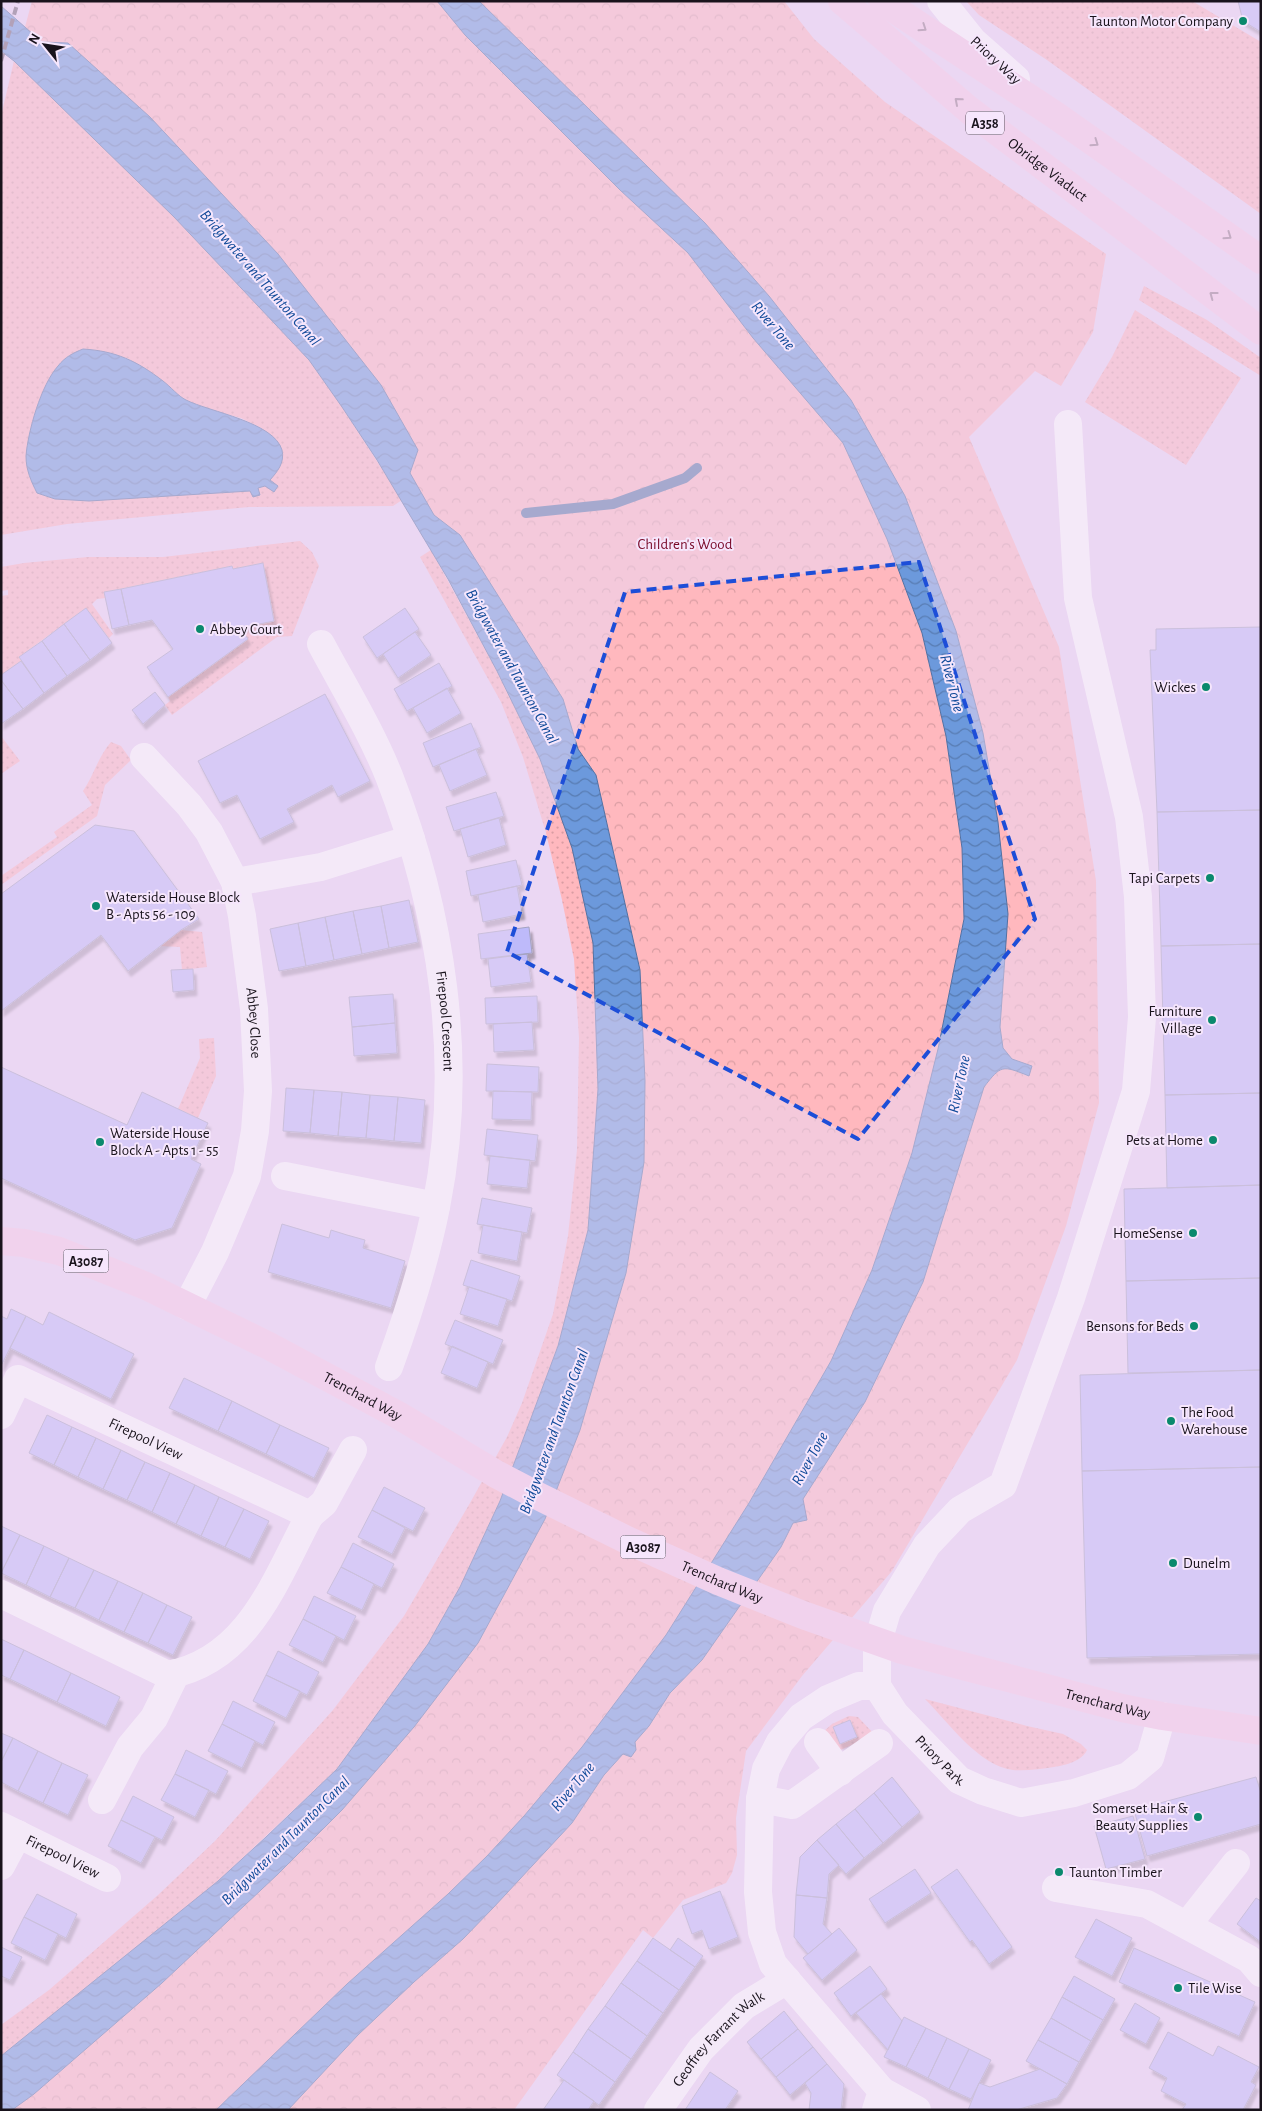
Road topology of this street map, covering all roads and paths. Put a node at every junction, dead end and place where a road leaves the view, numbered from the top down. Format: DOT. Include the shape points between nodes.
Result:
graph roads {
  1 [pos="842,1"];
  2 [pos="882,1"];
  3 [pos="941,1"];
  4 [pos="1055,115"];
  5 [pos="1261,260"];
  6 [pos="1261,331"];
  7 [pos="1068,424"];
  8 [pos="321,644"];
  9 [pos="144,757"];
  10 [pos="411,839"];
  11 [pos="235,882"];
  12 [pos="285,1176"];
  13 [pos="436,1206"];
  14 [pos="1,1241"];
  15 [pos="187,1306"];
  16 [pos="389,1367"];
  17 [pos="1,1415"];
  18 [pos="353,1450"];
  19 [pos="310,1515"];
  20 [pos="1,1594"];
  21 [pos="176,1673"];
  22 [pos="877,1686"];
  23 [pos="1162,1716"];
  24 [pos="1261,1731"];
  25 [pos="818,1742"];
  26 [pos="878,1743"];
  27 [pos="840,1772"];
  28 [pos="760,1799"];
  29 [pos="102,1800"];
  30 [pos="9,1830"];
  31 [pos="1236,1864"];
  32 [pos="1,1866"];
  33 [pos="107,1878"];
  34 [pos="1056,1888"];
  35 [pos="1187,1925"];
  36 [pos="1261,1973"];
  37 [pos="787,1980"];
  38 [pos="879,2100"];
  39 [pos="658,2110"];
  40 [pos="917,2110"];
  6 -- 1 [label="main road, Obridge Viaduct / A358, one-way" via="969,110"];
  2 -- 4 [label="main road, one-way"];
  3 -- 4 [label="street, Priory Way" via="973,41"];
  4 -- 5 [label="main road, one-way"];
  7 -- 22 [label="street" via="1078,598 1129,817 1138,897 1142,1017 1136,1091 1071,1298 1003,1485 960,1510 927,1545 881,1626 876,1645"];
  8 -- 10 [label="street, Firepool Crescent" via="388,774"];
  9 -- 11 [label="street, Abbey Close" via="194,812"];
  10 -- 11 [label="street" via="321,867"];
  10 -- 13 [label="street, Firepool Crescent" via="437,944 446,1016 448,1089"];
  11 -- 15 [label="street, Abbey Close" via="254,1009 258,1091 255,1131 247,1176 215,1252"];
  12 -- 13 [label="street"];
  13 -- 16 [label="street, Firepool Crescent" via="413,1296"];
  14 -- 15 [label="main road, Trenchard Way / A3087" via="24,1243 80,1258"];
  15 -- 23 [label="main road, Trenchard Way / A3087" via="398,1415 496,1474 626,1540 718,1581 902,1650"];
  17 -- 19 [label="street, Firepool View" via="18,1379"];
  18 -- 19 [label="street" via="324,1503"];
  19 -- 21 [label="street" via="247,1628 219,1654"];
  20 -- 21 [label="street" via="168,1675"];
  21 -- 29 [label="street" via="154,1718 130,1747"];
  22 -- 23 [label="street, Priory Park" via="895,1714 959,1780 1021,1803 1074,1793 1128,1776 1150,1758"];
  22 -- 28 [label="street" via="858,1686 843,1692 801,1717 780,1742 766,1769"];
  23 -- 24 [label="main road, Trenchard Way / A3087"];
  25 -- 27 [label="street"];
  26 -- 27 [label="street"];
  27 -- 28 [label="street" via="792,1805"];
  28 -- 37 [label="street" via="758,1883 762,1932 773,1964"];
  30 -- 32 [label="street, Firepool View"];
  30 -- 33 [label="street, Firepool View"];
  31 -- 35 [label="street"];
  34 -- 35 [label="street" via="1147,1904"];
  35 -- 36 [label="street" via="1248,1959"];
  37 -- 38 [label="street"];
  37 -- 39 [label="street, Geoffrey Farrant Walk" via="744,2006 701,2049"];
  38 -- 40 [label="street"];
}
